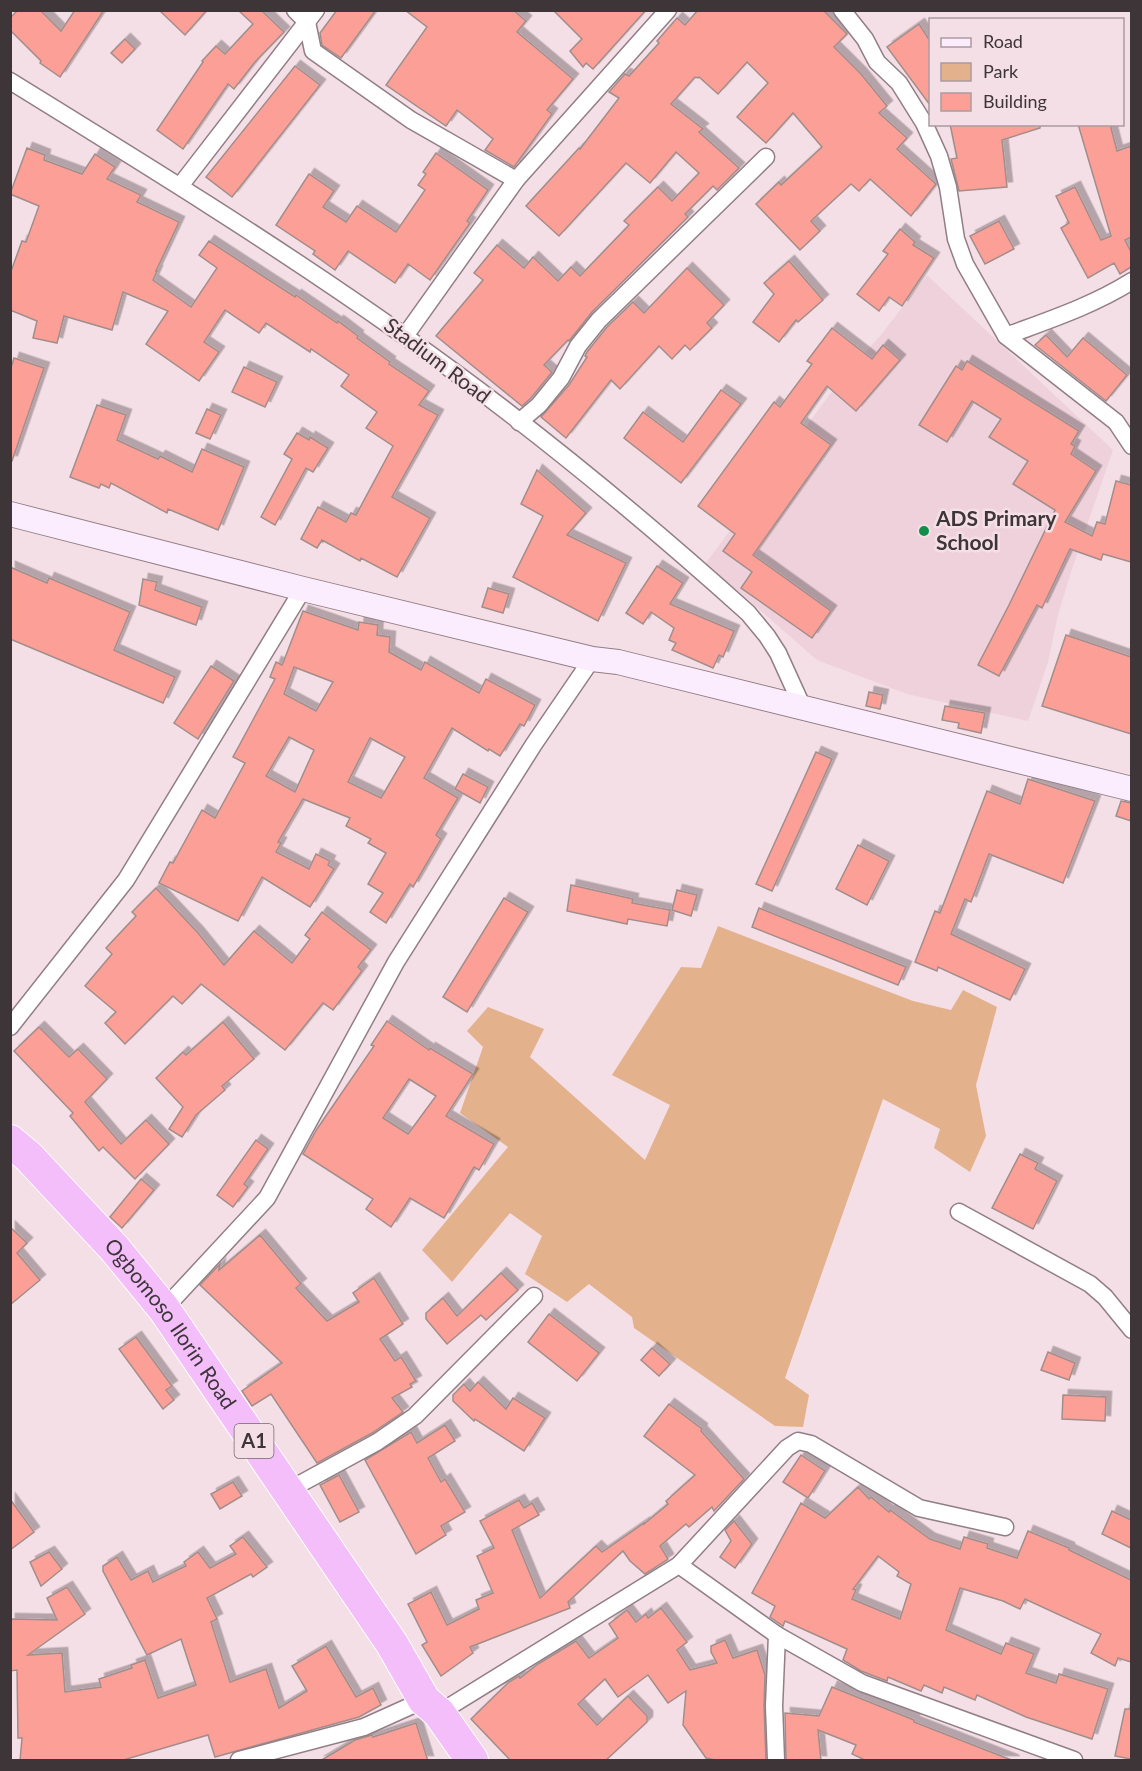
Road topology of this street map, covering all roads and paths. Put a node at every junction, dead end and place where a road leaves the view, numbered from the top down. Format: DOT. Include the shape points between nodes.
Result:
graph roads {
  1 [pos="668,10"];
  2 [pos="842,10"];
  3 [pos="306,14"];
  4 [pos="10,81"];
  5 [pos="766,157"];
  6 [pos="516,180"];
  7 [pos="180,186"];
  8 [pos="1131,280"];
  9 [pos="405,336"];
  10 [pos="1006,336"];
  11 [pos="519,422"];
  12 [pos="1131,446"];
  13 [pos="10,514"];
  14 [pos="303,589"];
  15 [pos="592,659"];
  16 [pos="803,708"];
  17 [pos="1131,789"];
  18 [pos="10,1027"];
  19 [pos="10,1141"];
  20 [pos="959,1212"];
  21 [pos="534,1296"];
  22 [pos="164,1310"];
  23 [pos="1131,1330"];
  24 [pos="287,1491"];
  25 [pos="1005,1527"];
  26 [pos="679,1565"];
  27 [pos="777,1635"];
  28 [pos="431,1707"];
  29 [pos="239,1761"];
  30 [pos="472,1761"];
  31 [pos="777,1761"];
  32 [pos="1074,1761"];
  1 -- 6 [label="street"];
  2 -- 10 [label="street" via="924,123 939,156 965,264"];
  3 -- 6 [label="street" via="313,51 411,120"];
  3 -- 7 [label="street"];
  4 -- 7 [label="street, Stadium Road"];
  5 -- 11 [label="street" via="599,320 578,346 561,378"];
  6 -- 9 [label="street"];
  7 -- 9 [label="street, Stadium Road"];
  8 -- 10 [label="street" via="1077,310"];
  9 -- 11 [label="street, Stadium Road"];
  10 -- 12 [label="street" via="1116,422"];
  11 -- 16 [label="street, Stadium Road" via="592,478 748,613 778,653"];
  13 -- 14 [label="main road"];
  14 -- 15 [label="main road"];
  14 -- 18 [label="street" via="126,880"];
  15 -- 16 [label="main road"];
  15 -- 22 [label="street" via="396,962 267,1198"];
  16 -- 17 [label="main road"];
  19 -- 22 [label="highway, Ogbomoso Ilorin Road / A1" via="106,1240"];
  20 -- 23 [label="street" via="1090,1284"];
  21 -- 24 [label="street" via="414,1416 377,1442"];
  22 -- 24 [label="highway, Ogbomoso Ilorin Road / A1"];
  24 -- 28 [label="highway, Ogbomoso Ilorin Road / A1"];
  25 -- 26 [label="street" via="919,1508 811,1444 798,1442 787,1448"];
  26 -- 27 [label="street"];
  26 -- 28 [label="street"];
  27 -- 31 [label="street"];
  27 -- 32 [label="street" via="862,1683"];
  28 -- 29 [label="street"];
  28 -- 30 [label="highway, Ogbomoso Ilorin Road / A1"];
}
